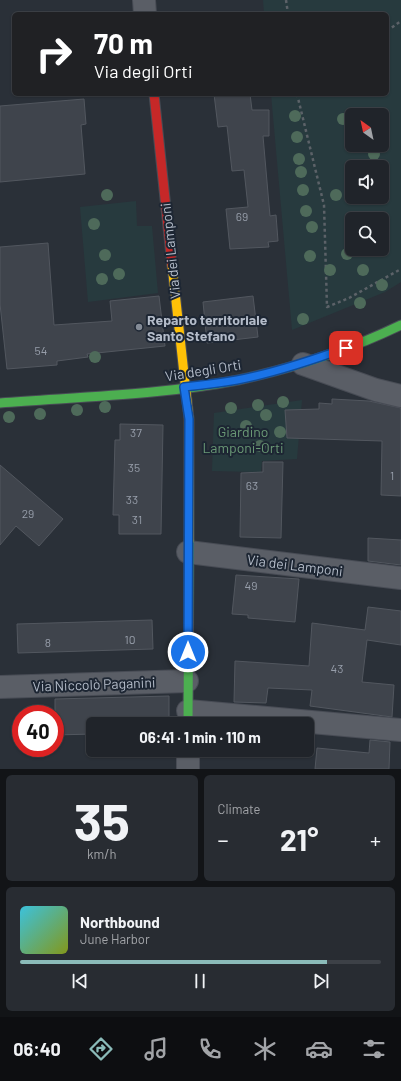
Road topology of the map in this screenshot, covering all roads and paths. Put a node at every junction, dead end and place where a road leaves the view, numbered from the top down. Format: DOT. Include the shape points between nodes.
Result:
graph roads {
  1 [pos="144,0"];
  2 [pos="286,0"];
  3 [pos="145,12"];
  4 [pos="288,12"];
  5 [pos="401,21"];
  6 [pos="389,30"];
  7 [pos="154,96"];
  8 [pos="297,96"];
  9 [pos="401,269"];
  10 [pos="401,325"];
  11 [pos="303,364"];
  12 [pos="184,387"];
  13 [pos="401,396"];
  14 [pos="0,403"];
  15 [pos="188,552"];
  16 [pos="401,578"];
  17 [pos="188,681"];
  18 [pos="0,687"];
  19 [pos="188,717"];
  20 [pos="314,725"];
  21 [pos="401,730"];
  22 [pos="188,757"];
  23 [pos="188,769"];
  1 -- 3 [label="street"];
  2 -- 4 [label="path"];
  5 -- 6 [label="path"];
  7 -- 12 [label="street, Via dei Lamponi"];
  8 -- 9 [label="path" via="324,205 326,307 349,298"];
  10 -- 11 [label="street, Via degli Orti"];
  11 -- 12 [label="street, Via degli Orti" via="237,380"];
  11 -- 13 [label="street" via="376,390"];
  12 -- 14 [label="street, Via degli Orti"];
  12 -- 15 [label="street, Via dei Lamponi" via="189,419"];
  15 -- 16 [label="street, Via dei Lamponi"];
  15 -- 17 [label="street, Via dei Lamponi"];
  17 -- 18 [label="street, Via Niccolò Paganini"];
  17 -- 19 [label="street, Via dei Lamponi"];
  20 -- 21 [label="street, Via dei Lamponi"];
  22 -- 23 [label="street"];
}
